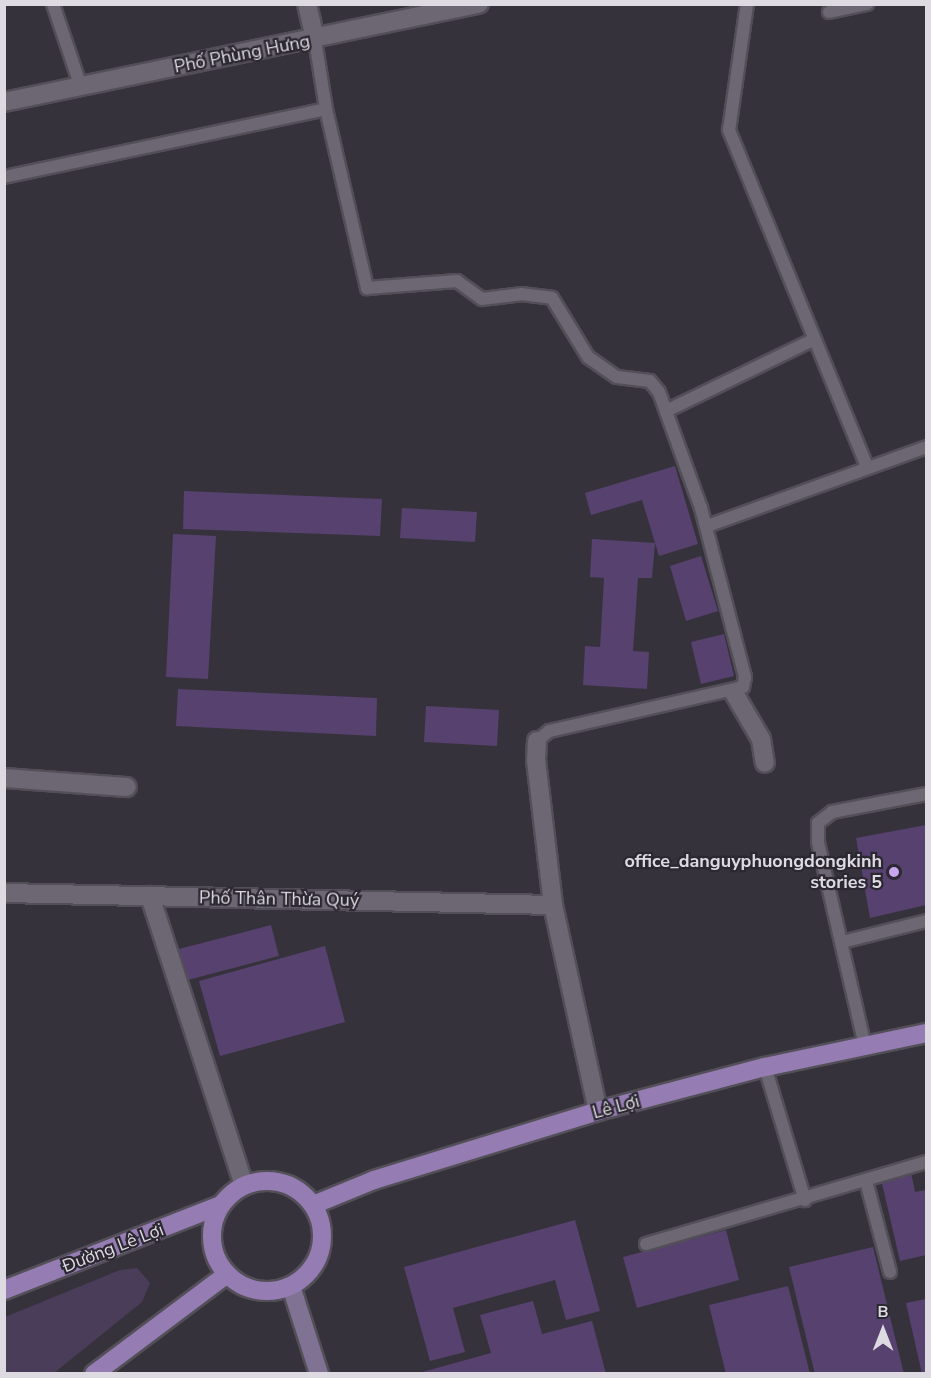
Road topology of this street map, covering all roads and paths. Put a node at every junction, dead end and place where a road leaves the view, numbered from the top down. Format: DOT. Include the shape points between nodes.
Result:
graph roads {
  1 [pos="53,4"];
  2 [pos="307,4"];
  3 [pos="479,4"];
  4 [pos="747,4"];
  5 [pos="867,4"];
  6 [pos="829,12"];
  7 [pos="315,40"];
  8 [pos="81,87"];
  9 [pos="4,102"];
  10 [pos="326,109"];
  11 [pos="4,177"];
  12 [pos="814,339"];
  13 [pos="666,411"];
  14 [pos="927,447"];
  15 [pos="867,466"];
  16 [pos="707,526"];
  17 [pos="734,693"];
  18 [pos="537,741"];
  19 [pos="765,763"];
  20 [pos="4,778"];
  21 [pos="126,787"];
  22 [pos="927,794"];
  23 [pos="4,893"];
  24 [pos="150,896"];
  25 [pos="553,905"];
  26 [pos="927,921"];
  27 [pos="842,942"];
  28 [pos="927,1033"];
  29 [pos="865,1046"];
  30 [pos="765,1067"];
  31 [pos="598,1111"];
  32 [pos="927,1162"];
  33 [pos="866,1181"];
  34 [pos="244,1185"];
  35 [pos="805,1200"];
  36 [pos="221,1205"];
  37 [pos="313,1205"];
  38 [pos="646,1244"];
  39 [pos="890,1272"];
  40 [pos="227,1274"];
  41 [pos="291,1286"];
  42 [pos="4,1290"];
  43 [pos="94,1374"];
  44 [pos="319,1374"];
  1 -- 8 [label="lane"];
  2 -- 7 [label="street"];
  3 -- 7 [label="street, Phố Phùng Hưng"];
  4 -- 12 [label="lane" via="729,130"];
  5 -- 6 [label="lane"];
  7 -- 8 [label="street, Phố Phùng Hưng"];
  7 -- 10 [label="lane"];
  8 -- 9 [label="street, Phố Phùng Hưng"];
  10 -- 11 [label="lane"];
  10 -- 13 [label="lane" via="367,288 457,281 482,299 521,294 552,298 588,357 617,377 650,381"];
  12 -- 13 [label="lane"];
  12 -- 15 [label="lane"];
  13 -- 16 [label="lane"];
  14 -- 15 [label="lane"];
  15 -- 16 [label="lane"];
  16 -- 17 [label="lane" via="745,677 743,687"];
  17 -- 18 [label="lane" via="549,731"];
  17 -- 19 [label="street" via="761,739"];
  18 -- 25 [label="street"];
  20 -- 21 [label="street"];
  22 -- 27 [label="lane" via="832,812 818,824 818,842"];
  23 -- 24 [label="street, Phố Thân Thừa Quý"];
  24 -- 25 [label="street, Phố Thân Thừa Quý"];
  24 -- 34 [label="street"];
  25 -- 31 [label="street"];
  26 -- 27 [label="lane"];
  27 -- 29 [label="lane"];
  28 -- 29 [label="main road, Lê Lợi"];
  29 -- 30 [label="main road, Lê Lợi"];
  30 -- 31 [label="main road, Lê Lợi"];
  30 -- 35 [label="lane"];
  31 -- 37 [label="main road, Lê Lợi" via="374,1180"];
  32 -- 33 [label="lane"];
  33 -- 35 [label="lane"];
  33 -- 39 [label="lane"];
  34 -- 36 [label="main road"];
  34 -- 37 [label="main road" via="282,1183 300,1191"];
  35 -- 38 [label="lane"];
  36 -- 40 [label="main road" via="213,1222 212,1240 216,1258"];
  36 -- 42 [label="main road, Đường Lê Lợi"];
  37 -- 41 [label="main road" via="321,1223 317,1260"];
  40 -- 41 [label="main road" via="246,1287 268,1291"];
  40 -- 43 [label="main road"];
  41 -- 44 [label="main road"];
}
